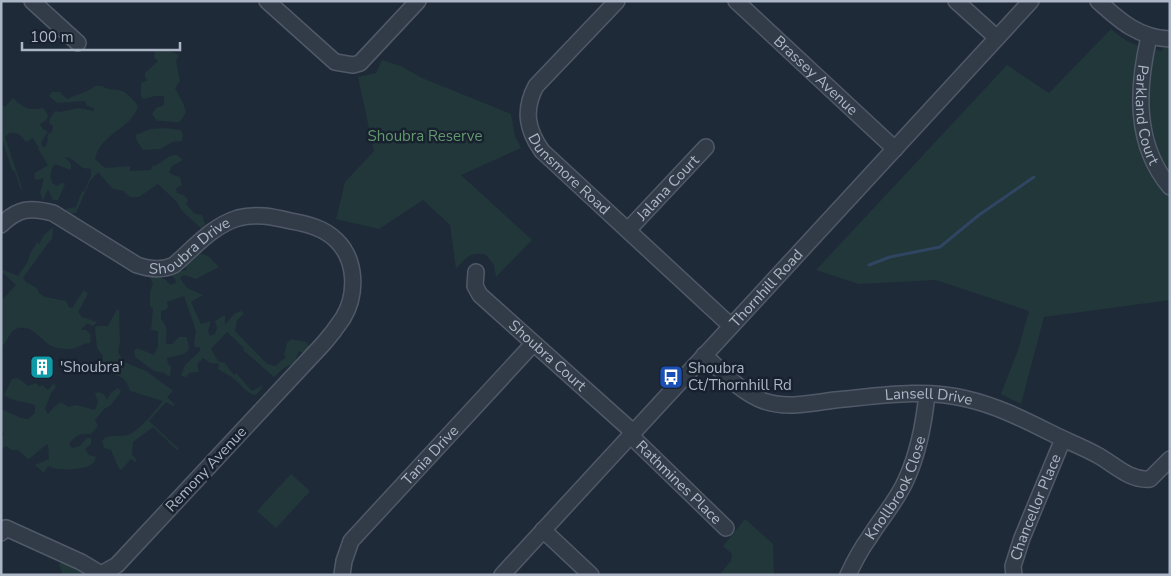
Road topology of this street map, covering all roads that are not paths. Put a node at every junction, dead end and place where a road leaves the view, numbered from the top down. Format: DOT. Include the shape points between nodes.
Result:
graph roads {
  1 [pos="32,1"];
  2 [pos="267,1"];
  3 [pos="418,1"];
  4 [pos="617,1"];
  5 [pos="736,1"];
  6 [pos="956,1"];
  7 [pos="1031,1"];
  8 [pos="1098,1"];
  9 [pos="1150,37"];
  10 [pos="997,38"];
  11 [pos="1170,39"];
  12 [pos="78,43"];
  13 [pos="706,147"];
  14 [pos="895,149"];
  15 [pos="1170,187"];
  16 [pos="1,225"];
  17 [pos="628,230"];
  18 [pos="350,262"];
  19 [pos="476,272"];
  20 [pos="731,326"];
  21 [pos="533,344"];
  22 [pos="704,355"];
  23 [pos="927,394"];
  24 [pos="632,434"];
  25 [pos="1063,439"];
  26 [pos="1170,459"];
  27 [pos="726,528"];
  28 [pos="3,529"];
  29 [pos="543,530"];
  30 [pos="342,575"];
  31 [pos="502,575"];
  32 [pos="591,575"];
  33 [pos="848,575"];
  34 [pos="1014,575"];
  1 -- 12 [label="street"];
  2 -- 3 [label="street" via="335,62 353,65 360,63"];
  4 -- 17 [label="street, Dunsmore Road" via="536,86 531,97 529,120 534,140 542,151"];
  5 -- 14 [label="street, Brassey Avenue"];
  6 -- 10 [label="street"];
  7 -- 10 [label="street, Thornhill Road"];
  8 -- 9 [label="street" via="1124,25"];
  9 -- 11 [label="street"];
  9 -- 15 [label="street, Parkland Court" via="1141,78 1142,117 1152,158"];
  10 -- 14 [label="street, Thornhill Road"];
  13 -- 17 [label="street, Jalana Court"];
  14 -- 20 [label="street, Thornhill Road"];
  16 -- 18 [label="street, Shoubra Drive" via="25,210 41,210 137,265 166,269 226,222 260,215 299,222 323,231 336,240"];
  17 -- 20 [label="street, Dunsmore Road"];
  18 -- 28 [label="street, Remony Avenue" via="352,292 349,305 335,330 117,565 101,574 81,562"];
  19 -- 21 [label="street, Shoubra Court" via="475,286 480,295"];
  20 -- 22 [label="street, Thornhill Road"];
  21 -- 24 [label="street, Shoubra Court"];
  21 -- 30 [label="street, Tania Drive" via="351,541"];
  22 -- 23 [label="street, Lansell Drive" via="739,387 765,402 805,404"];
  22 -- 24 [label="street, Thornhill Road"];
  23 -- 25 [label="street, Lansell Drive" via="969,399"];
  23 -- 33 [label="street, Knollbrook Close" via="923,429 907,479"];
  24 -- 27 [label="street, Rathmines Place"];
  24 -- 29 [label="street, Thornhill Road"];
  25 -- 26 [label="street, Lansell Drive" via="1099,456 1143,485"];
  25 -- 34 [label="street, Chancellor Place" via="1022,538 1013,566"];
  29 -- 31 [label="street, Thornhill Road"];
  29 -- 32 [label="street"];
}
